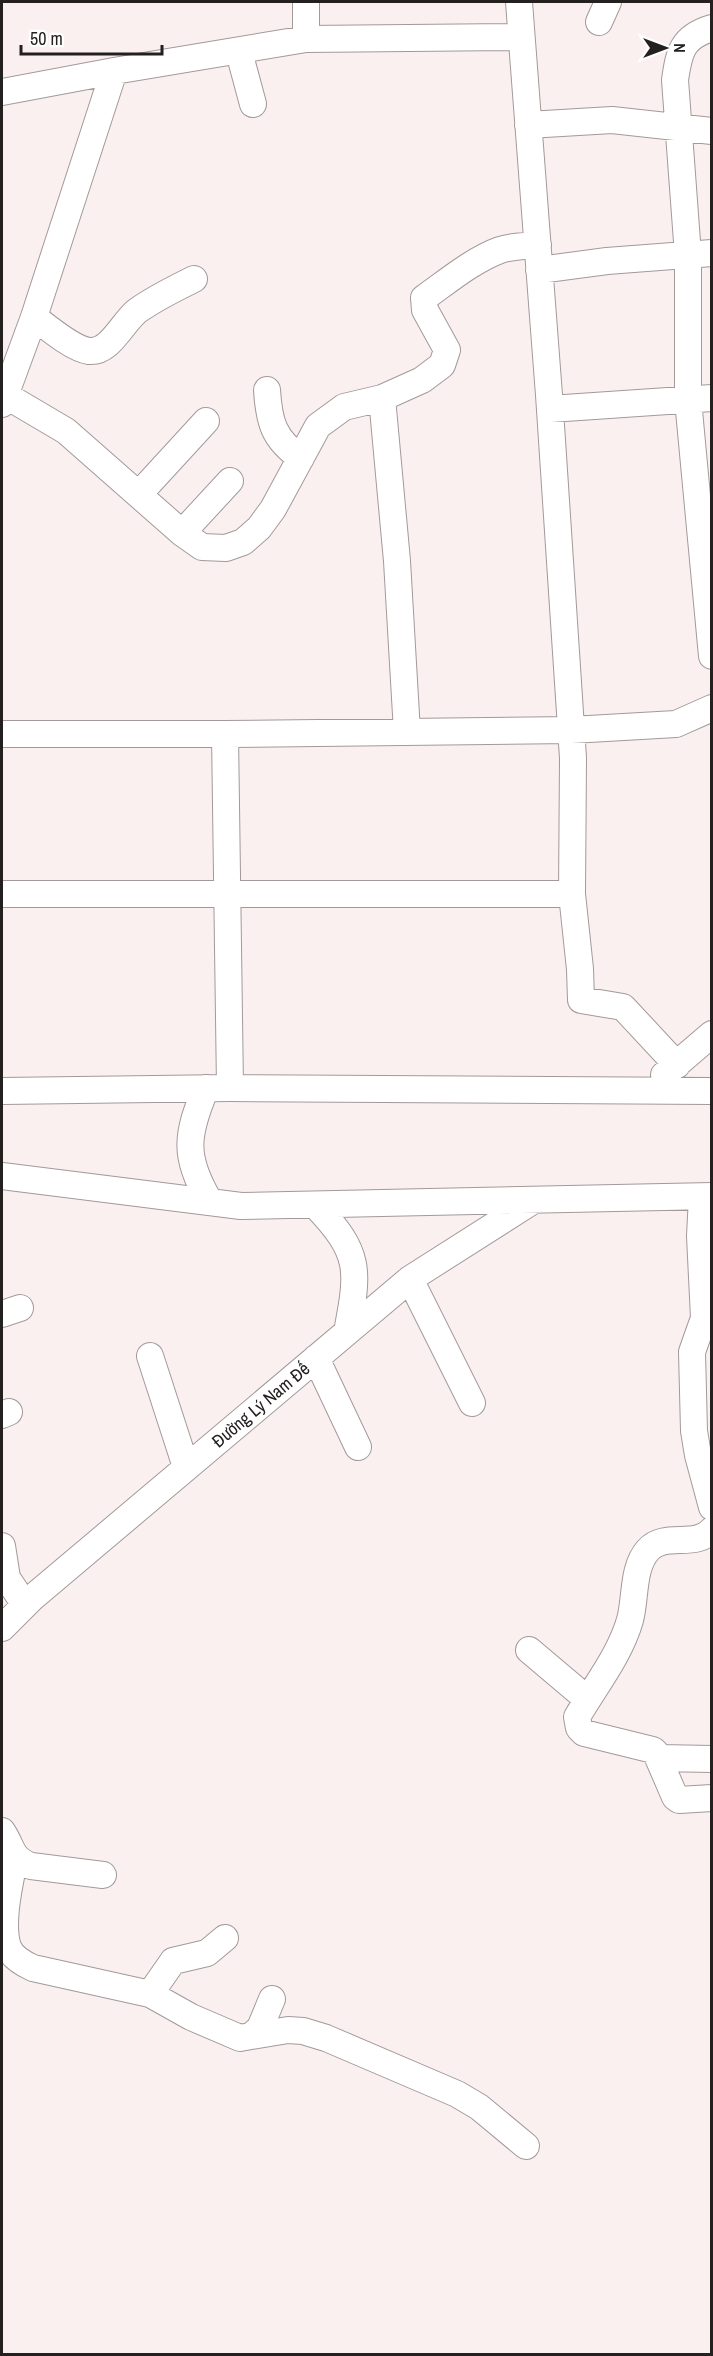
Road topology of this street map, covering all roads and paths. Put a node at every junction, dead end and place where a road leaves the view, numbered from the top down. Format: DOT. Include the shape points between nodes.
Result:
graph roads {
  1 [pos="306,2"];
  2 [pos="519,2"];
  3 [pos="711,28"];
  4 [pos="521,37"];
  5 [pos="306,39"];
  6 [pos="239,52"];
  7 [pos="114,70"];
  8 [pos="2,92"];
  9 [pos="253,104"];
  10 [pos="528,125"];
  11 [pos="679,127"];
  12 [pos="711,131"];
  13 [pos="700,254"];
  14 [pos="538,258"];
  15 [pos="194,279"];
  16 [pos="34,317"];
  17 [pos="267,390"];
  18 [pos="382,398"];
  19 [pos="3,399"];
  20 [pos="700,399"];
  21 [pos="550,409"];
  22 [pos="206,421"];
  23 [pos="301,458"];
  24 [pos="230,481"];
  25 [pos="139,495"];
  26 [pos="182,533"];
  27 [pos="711,656"];
  28 [pos="711,708"];
  29 [pos="571,730"];
  30 [pos="407,732"];
  31 [pos="2,734"];
  32 [pos="225,735"];
  33 [pos="226,892"];
  34 [pos="2,894"];
  35 [pos="572,894"];
  36 [pos="711,1034"];
  37 [pos="677,1065"];
  38 [pos="218,1088"];
  39 [pos="2,1091"];
  40 [pos="711,1091"];
  41 [pos="641,1092"];
  42 [pos="2,1176"];
  43 [pos="707,1197"];
  44 [pos="534,1200"];
  45 [pos="210,1202"];
  46 [pos="315,1204"];
  47 [pos="410,1279"];
  48 [pos="347,1332"];
  49 [pos="150,1356"];
  50 [pos="316,1358"];
  51 [pos="472,1403"];
  52 [pos="358,1448"];
  53 [pos="186,1467"];
  54 [pos="711,1507"];
  55 [pos="711,1530"];
  56 [pos="2,1546"];
  57 [pos="25,1605"];
  58 [pos="2,1628"];
  59 [pos="530,1650"];
  60 [pos="587,1699"];
  61 [pos="659,1758"];
  62 [pos="711,1759"];
  63 [pos="711,1798"];
  64 [pos="2,1831"];
  65 [pos="15,1857"];
  66 [pos="103,1875"];
  67 [pos="225,1938"];
  68 [pos="150,1994"];
  69 [pos="272,1999"];
  70 [pos="251,2036"];
  71 [pos="526,2146"];
  1 -- 5 [label="street"];
  2 -- 4 [label="street"];
  3 -- 11 [label="street" via="686,42 678,56 675,80"];
  4 -- 5 [label="street"];
  4 -- 10 [label="street"];
  5 -- 6 [label="street"];
  6 -- 7 [label="street"];
  6 -- 9 [label="street"];
  7 -- 8 [label="street"];
  7 -- 16 [label="street"];
  10 -- 11 [label="street" via="612,120"];
  10 -- 14 [label="street"];
  11 -- 12 [label="street"];
  11 -- 13 [label="street"];
  13 -- 14 [label="street" via="607,261"];
  13 -- 20 [label="street"];
  14 -- 18 [label="street" via="513,247 500,250 424,298 425,310 445,343 446,358 422,380"];
  14 -- 21 [label="street"];
  15 -- 16 [label="street" via="136,312 104,348 88,351"];
  16 -- 19 [label="street"];
  17 -- 23 [label="street" via="272,426 286,448"];
  18 -- 23 [label="street" via="344,407 318,426"];
  18 -- 30 [label="street"];
  19 -- 25 [label="street" via="66,431"];
  20 -- 21 [label="street"];
  20 -- 27 [label="street"];
  21 -- 29 [label="street"];
  22 -- 25 [label="street"];
  23 -- 26 [label="street" via="273,509 243,542 226,548 202,547"];
  24 -- 26 [label="street"];
  25 -- 26 [label="street"];
  28 -- 29 [label="street" via="676,724"];
  29 -- 30 [label="street"];
  29 -- 35 [label="street"];
  30 -- 32 [label="street"];
  31 -- 32 [label="street"];
  32 -- 33 [label="street"];
  33 -- 34 [label="street"];
  33 -- 35 [label="street"];
  33 -- 38 [label="street"];
  35 -- 37 [label="street" via="581,1000 623,1007"];
  36 -- 37 [label="street"];
  37 -- 41 [label="street"];
  38 -- 39 [label="street"];
  38 -- 41 [label="street"];
  38 -- 45 [label="street" via="194,1117 190,1140 191,1162"];
  40 -- 41 [label="street"];
  42 -- 45 [label="street"];
  43 -- 44 [label="street"];
  43 -- 54 [label="street" via="700,1236 704,1318 692,1352 694,1431"];
  44 -- 46 [label="street"];
  44 -- 47 [label="street, Đường Lý Nam Đế"];
  45 -- 46 [label="street" via="241,1206"];
  46 -- 48 [label="street" via="338,1229 351,1252 356,1276"];
  47 -- 48 [label="street, Đường Lý Nam Đế"];
  47 -- 51 [label="street"];
  48 -- 50 [label="street, Đường Lý Nam Đế"];
  49 -- 53 [label="street"];
  50 -- 52 [label="street"];
  50 -- 53 [label="street, Đường Lý Nam Đế"];
  53 -- 57 [label="street, Đường Lý Nam Đế"];
  55 -- 60 [label="street" via="699,1539 655,1544 642,1558 622,1642"];
  56 -- 57 [label="street" via="7,1578"];
  57 -- 58 [label="street, Đường Lý Nam Đế"];
  59 -- 60 [label="street"];
  60 -- 61 [label="street" via="577,1717 584,1733 653,1750"];
  61 -- 62 [label="street"];
  61 -- 63 [label="street" via="675,1797"];
  64 -- 65 [label="street"];
  65 -- 66 [label="street" via="31,1866"];
  65 -- 68 [label="street" via="4,1918 8,1947 21,1962"];
  67 -- 68 [label="street" via="207,1953 173,1961"];
  68 -- 70 [label="street" via="217,2029 240,2038"];
  69 -- 70 [label="street" via="260,2028"];
  70 -- 71 [label="street" via="288,2030 327,2038 457,2094"];
}
